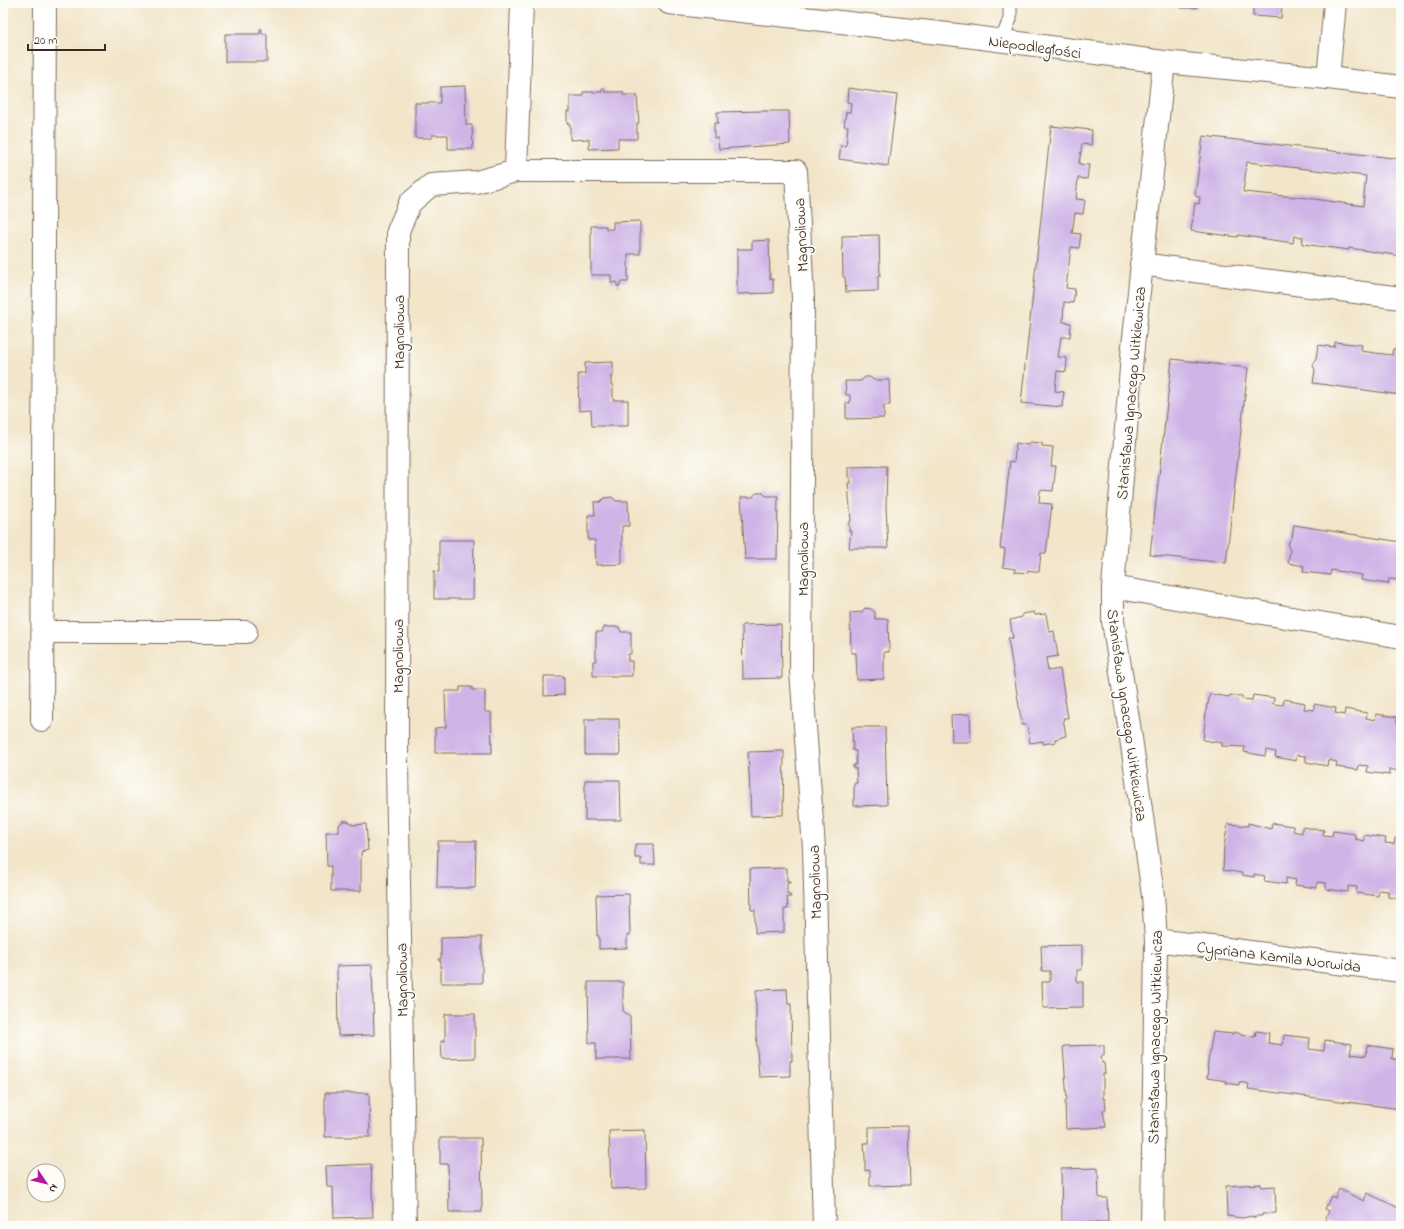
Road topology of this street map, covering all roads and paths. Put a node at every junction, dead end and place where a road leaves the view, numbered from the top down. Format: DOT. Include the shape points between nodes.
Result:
graph roads {
  1 [pos="45,3"];
  2 [pos="522,3"];
  3 [pos="669,3"];
  4 [pos="1010,3"];
  5 [pos="1335,3"];
  6 [pos="1001,42"];
  7 [pos="1164,62"];
  8 [pos="1328,78"];
  9 [pos="1401,87"];
  10 [pos="516,171"];
  11 [pos="1141,264"];
  12 [pos="1401,298"];
  13 [pos="1113,587"];
  14 [pos="43,632"];
  15 [pos="246,632"];
  16 [pos="1401,637"];
  17 [pos="42,720"];
  18 [pos="1156,940"];
  19 [pos="1401,971"];
  20 [pos="405,1226"];
  21 [pos="824,1226"];
  22 [pos="1152,1226"];
  1 -- 14 [label="street"];
  2 -- 10 [label="street"];
  3 -- 6 [label="street, Niepodległości"];
  4 -- 6 [label="lane" via="1010,18"];
  5 -- 8 [label="street"];
  6 -- 7 [label="street, Niepodległości"];
  7 -- 8 [label="street, Niepodległości"];
  7 -- 11 [label="street, Stanisława Ignacego Witkiewicza"];
  8 -- 9 [label="street, Niepodległości"];
  10 -- 20 [label="street, Magnoliowa" via="476,182 431,185 410,203 398,230 397,766"];
  10 -- 21 [label="street, Magnoliowa" via="796,171 803,298 801,671 814,848"];
  11 -- 12 [label="street"];
  11 -- 13 [label="street, Stanisława Ignacego Witkiewicza"];
  13 -- 16 [label="street"];
  13 -- 18 [label="street, Stanisława Ignacego Witkiewicza" via="1112,621 1153,895"];
  14 -- 15 [label="street"];
  14 -- 17 [label="street"];
  18 -- 19 [label="street, Cypriana Kamila Norwida"];
  18 -- 22 [label="street, Stanisława Ignacego Witkiewicza"];
}
